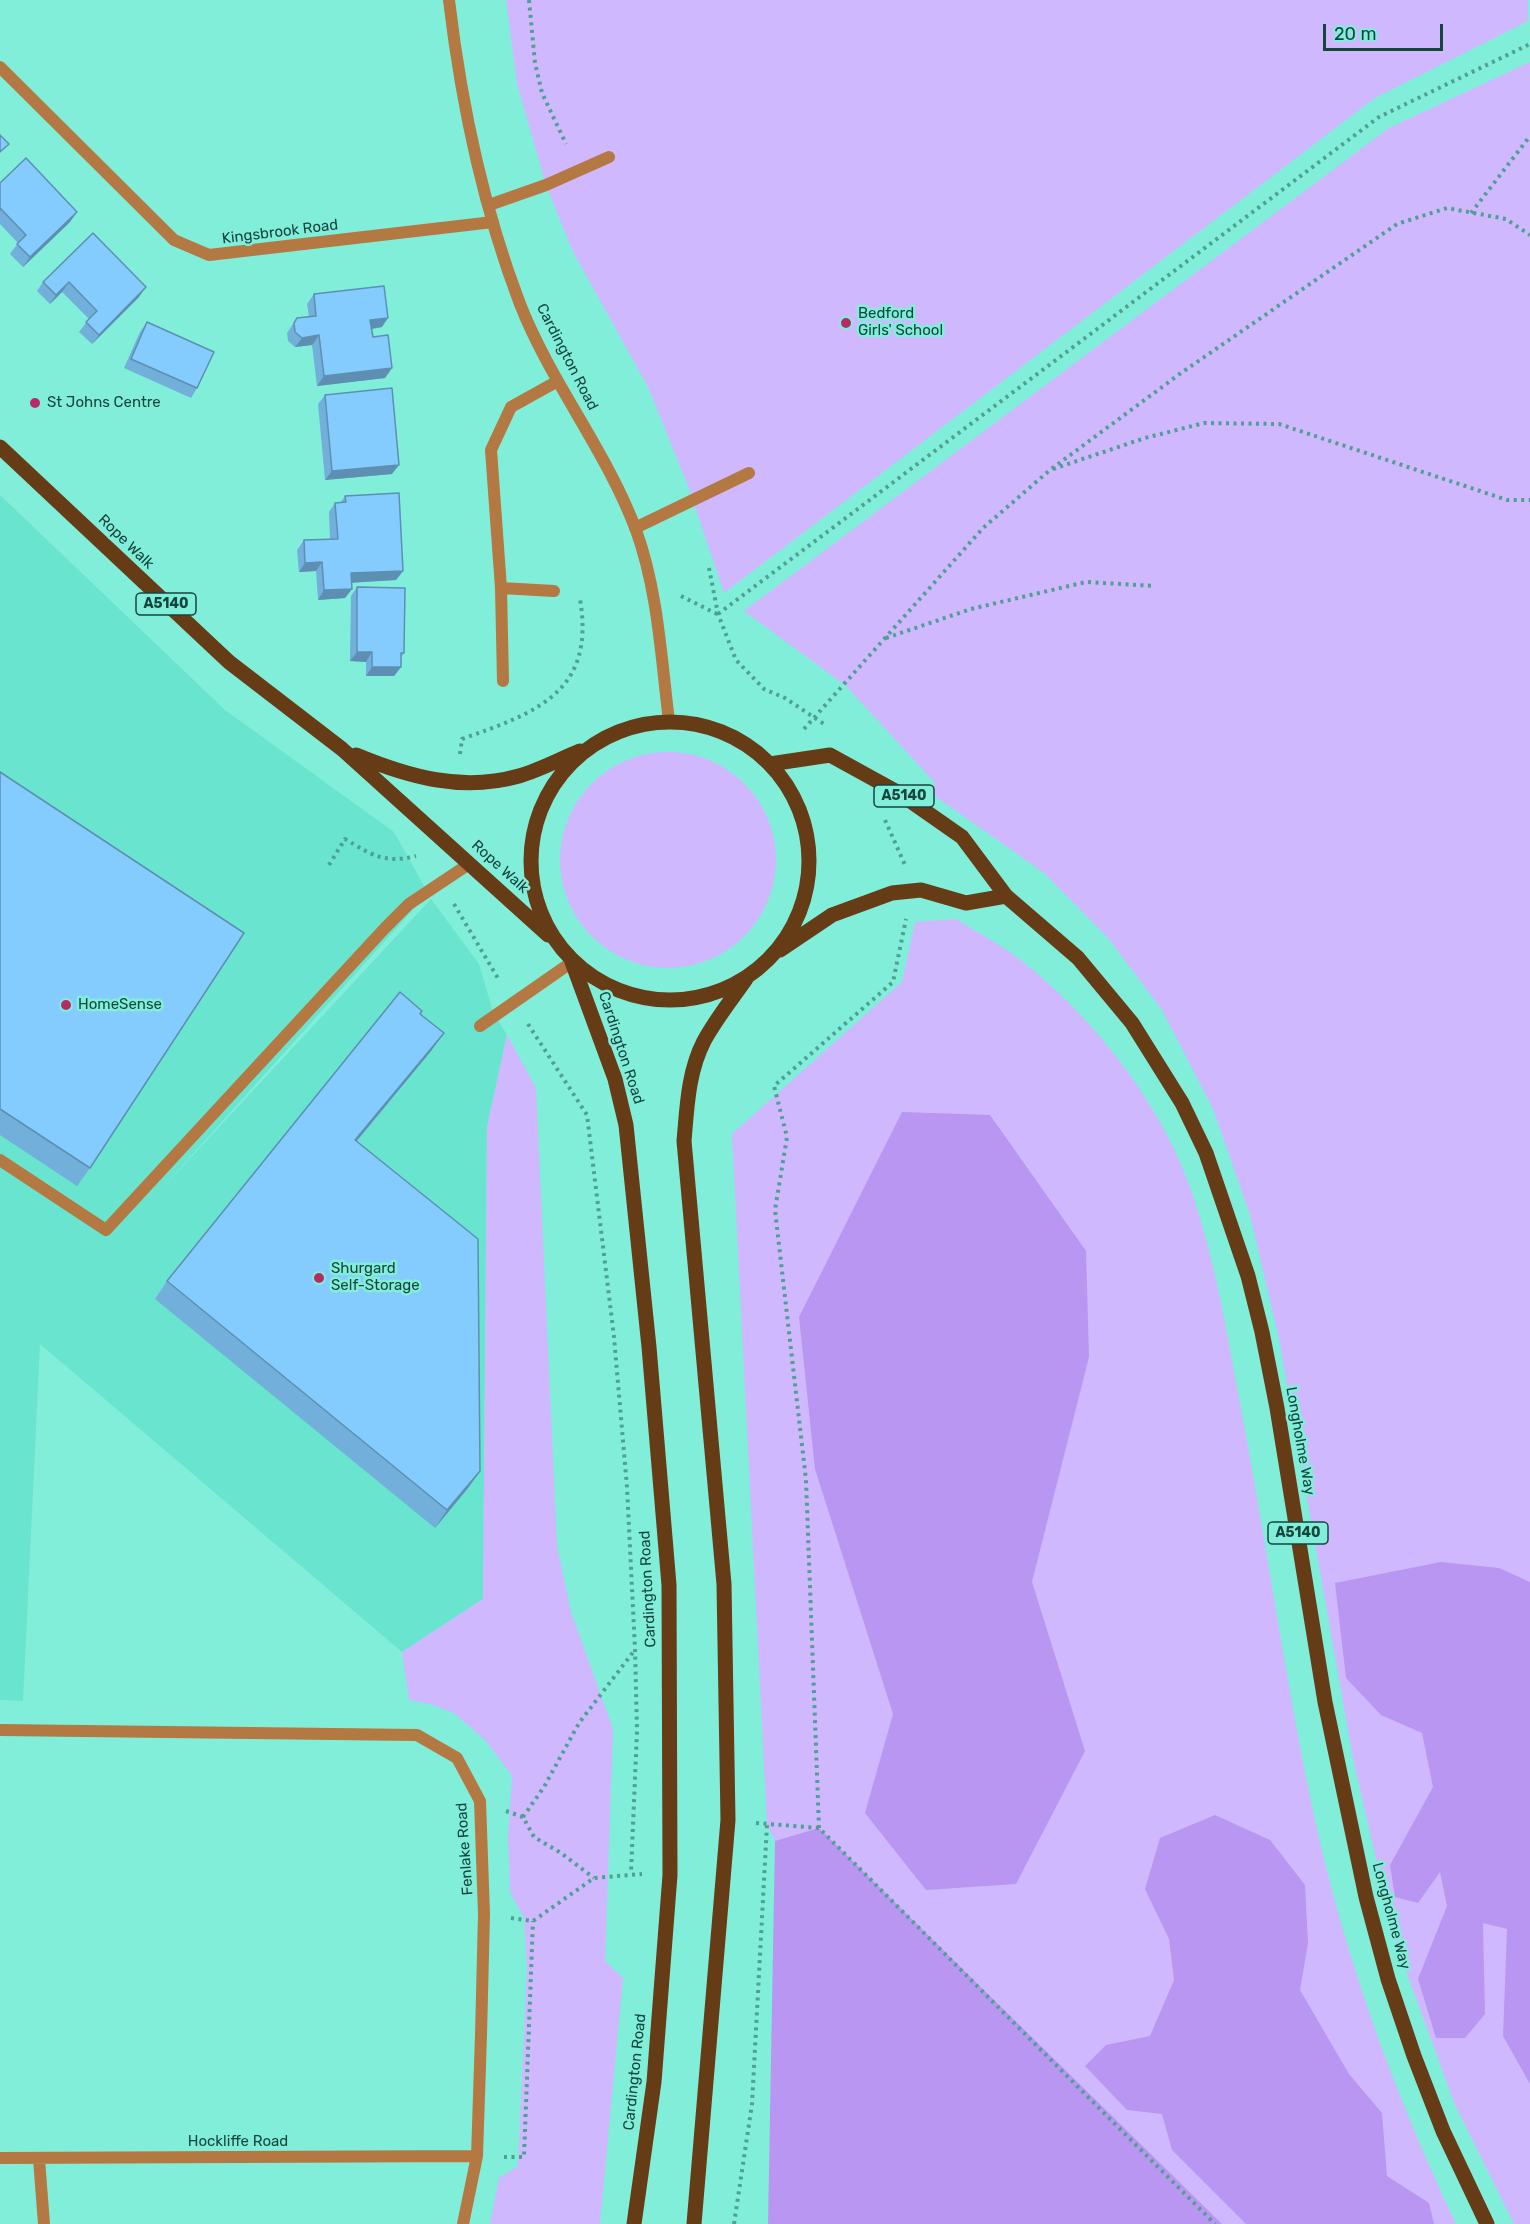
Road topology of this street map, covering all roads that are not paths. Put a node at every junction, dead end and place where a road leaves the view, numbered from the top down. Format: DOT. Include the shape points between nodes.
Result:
graph roads {
  1 [pos="449,0"];
  2 [pos="0,67"];
  3 [pos="609,157"];
  4 [pos="489,205"];
  5 [pos="493,222"];
  6 [pos="556,382"];
  7 [pos="0,447"];
  8 [pos="749,473"];
  9 [pos="635,528"];
  10 [pos="501,588"];
  11 [pos="554,591"];
  12 [pos="503,681"];
  13 [pos="669,721"];
  14 [pos="588,747"];
  15 [pos="342,749"];
  16 [pos="770,764"];
  17 [pos="469,864"];
  18 [pos="1006,896"];
  19 [pos="554,940"];
  20 [pos="776,953"];
  21 [pos="572,962"];
  22 [pos="746,979"];
  23 [pos="480,1026"];
  24 [pos="0,1160"];
  25 [pos="0,1730"];
  26 [pos="477,2156"];
  27 [pos="0,2158"];
  28 [pos="39,2159"];
  29 [pos="44,2224"];
  30 [pos="463,2224"];
  31 [pos="634,2224"];
  32 [pos="694,2224"];
  33 [pos="1487,2224"];
  1 -- 4 [label="street, Cardington Road" via="458,77"];
  2 -- 5 [label="street, Kingsbrook Road" via="174,240 208,255"];
  3 -- 4 [label="street"];
  4 -- 5 [label="street, Cardington Road"];
  5 -- 6 [label="street, Cardington Road" via="520,304"];
  6 -- 9 [label="street, Cardington Road" via="611,475"];
  6 -- 10 [label="street" via="511,407 491,450"];
  7 -- 15 [label="main road, Rope Walk / A5140" via="229,662"];
  8 -- 9 [label="street"];
  9 -- 13 [label="street, Cardington Road" via="651,581"];
  10 -- 11 [label="street"];
  10 -- 12 [label="street"];
  13 -- 14 [label="main road, Rope Walk" via="627,728"];
  13 -- 16 [label="main road, Rope Walk" via="712,728 751,747"];
  14 -- 15 [label="main road, Rope Walk / A5140" via="521,776 456,783 424,780"];
  14 -- 19 [label="main road" via="558,777 537,815 529,858 535,901"];
  15 -- 17 [label="main road, Rope Walk / A5140"];
  16 -- 18 [label="main road, Longholme Way / A5140" via="830,755 892,789 962,837"];
  16 -- 20 [label="main road, Rope Walk" via="799,808 808,842 808,882 800,910"];
  17 -- 19 [label="main road, Rope Walk / A5140"];
  17 -- 24 [label="street" via="409,904 384,928 106,1230"];
  18 -- 20 [label="main road" via="966,903 921,890 892,893 832,915"];
  18 -- 33 [label="main road, Longholme Way / A5140" via="1078,958 1132,1023 1182,1103 1224,1202 1248,1276 1277,1408 1325,1702 1366,1897 1414,2056 1443,2131"];
  19 -- 21 [label="main road"];
  20 -- 22 [label="main road"];
  21 -- 22 [label="main road" via="601,984 631,996 670,1001 707,996"];
  21 -- 23 [label="street"];
  21 -- 31 [label="main road, Cardington Road" via="615,1079 626,1125 669,1585 670,1875 654,2082"];
  22 -- 32 [label="main road" via="704,1041 694,1067 684,1141 724,1584 728,1820"];
  25 -- 26 [label="street, Fenlake Road" via="417,1735 457,1758 480,1801 484,1914"];
  26 -- 28 [label="street, Hockliffe Road"];
  26 -- 30 [label="street, Fenlake Road"];
  27 -- 28 [label="street, Hockliffe Road"];
  28 -- 29 [label="street"];
}
